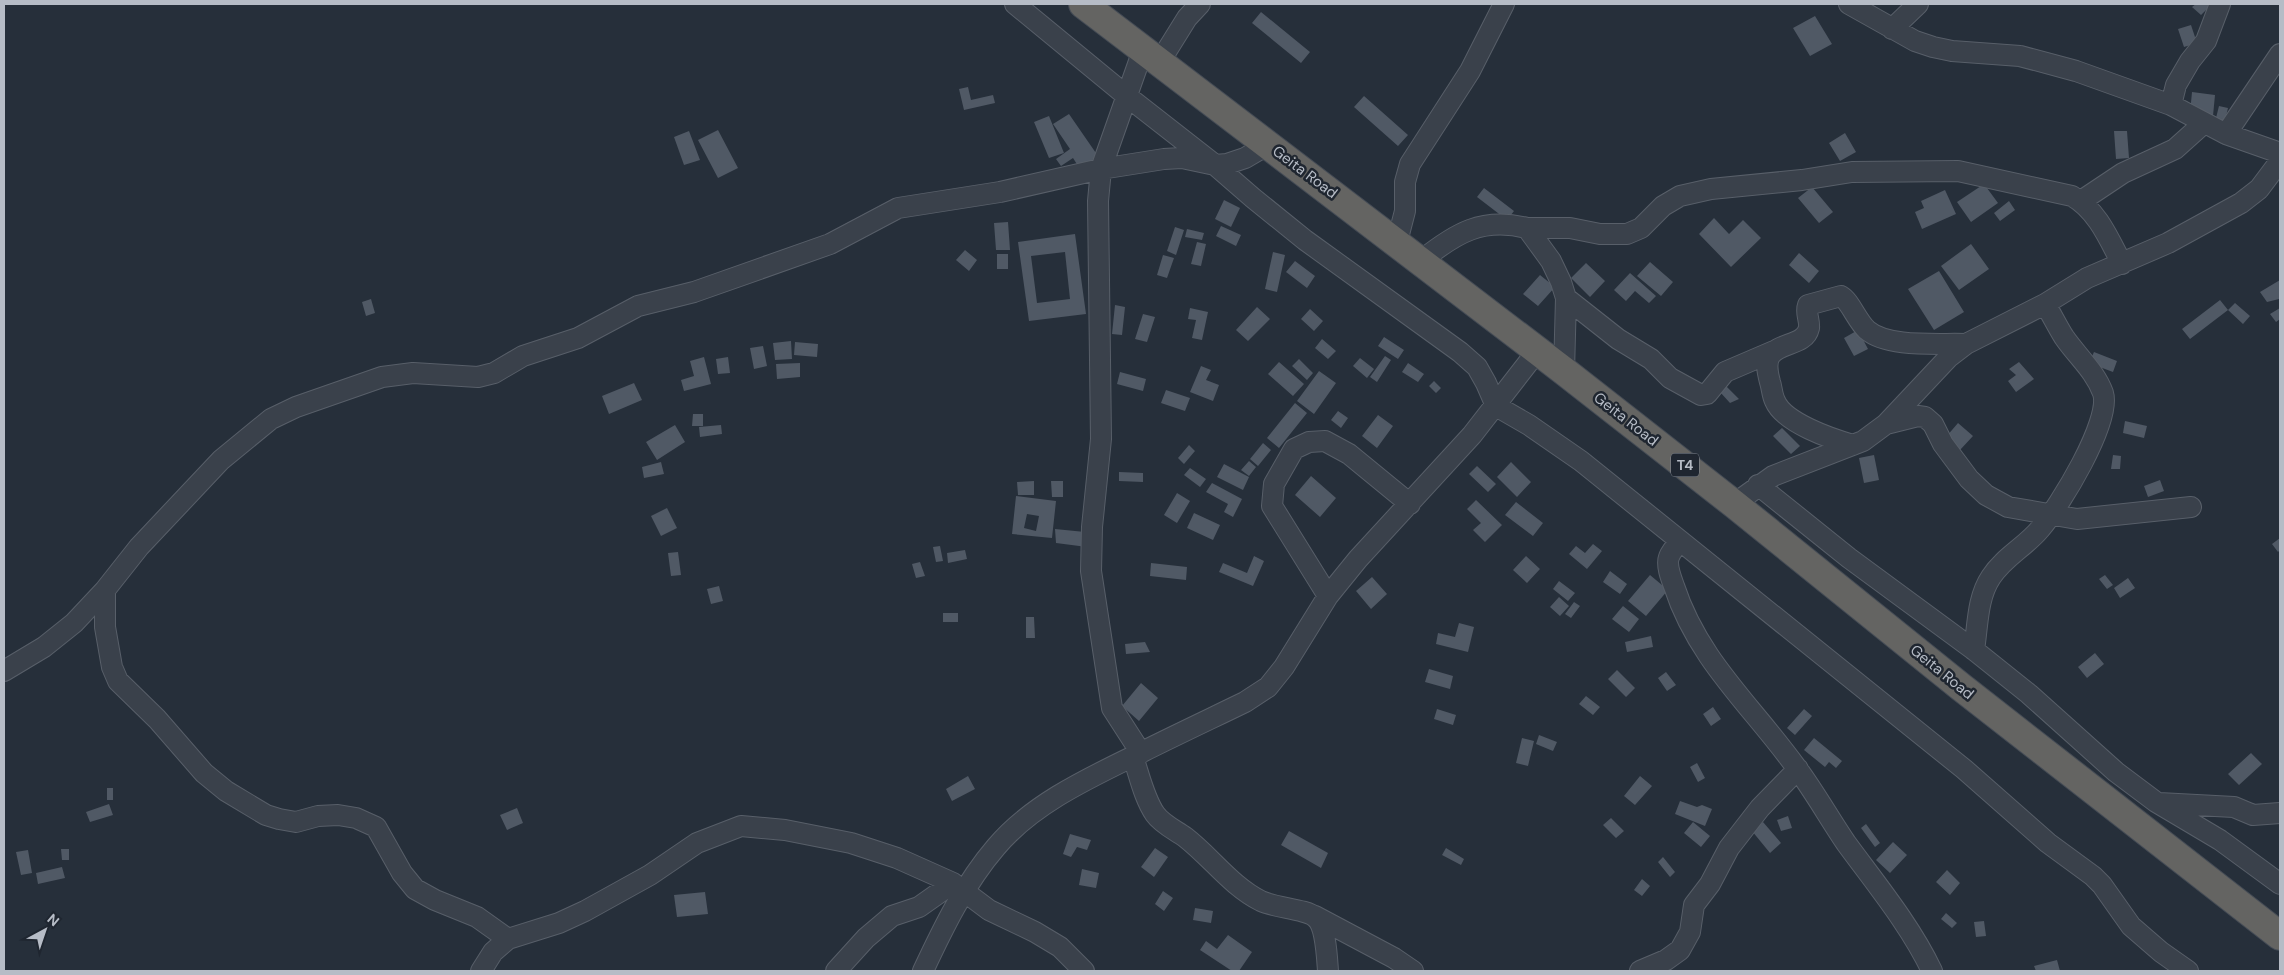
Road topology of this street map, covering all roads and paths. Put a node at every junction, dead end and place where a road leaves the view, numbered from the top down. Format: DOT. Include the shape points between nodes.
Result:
graph roads {
  1 [pos="1015,4"];
  2 [pos="1083,4"];
  3 [pos="1200,4"];
  4 [pos="1504,4"];
  5 [pos="1849,4"];
  6 [pos="1918,4"];
  7 [pos="2220,4"];
  8 [pos="1892,29"];
  9 [pos="2280,54"];
  10 [pos="1151,57"];
  11 [pos="1128,98"];
  12 [pos="2171,105"];
  13 [pos="2204,123"];
  14 [pos="2226,134"];
  15 [pos="1269,144"];
  16 [pos="2280,153"];
  17 [pos="2280,161"];
  18 [pos="1215,165"];
  19 [pos="1101,169"];
  20 [pos="2081,201"];
  21 [pos="1527,228"];
  22 [pos="1397,242"];
  23 [pos="1422,260"];
  24 [pos="2122,264"];
  25 [pos="1566,298"];
  26 [pos="2046,304"];
  27 [pos="1966,344"];
  28 [pos="1538,350"];
  29 [pos="1774,351"];
  30 [pos="1564,371"];
  31 [pos="1496,406"];
  32 [pos="1886,424"];
  33 [pos="1853,446"];
  34 [pos="1758,485"];
  35 [pos="1410,504"];
  36 [pos="1734,504"];
  37 [pos="2191,508"];
  38 [pos="2051,516"];
  39 [pos="1680,542"];
  40 [pos="105,590"];
  41 [pos="1328,596"];
  42 [pos="1974,650"];
  43 [pos="4,671"];
  44 [pos="1137,755"];
  45 [pos="1798,769"];
  46 [pos="2156,802"];
  47 [pos="2280,813"];
  48 [pos="2280,884"];
  49 [pos="959,887"];
  50 [pos="1315,916"];
  51 [pos="2280,936"];
  52 [pos="508,939"];
  53 [pos="481,971"];
  54 [pos="836,971"];
  55 [pos="923,971"];
  56 [pos="1084,971"];
  57 [pos="1328,971"];
  58 [pos="1413,971"];
  59 [pos="1640,971"];
  60 [pos="1932,971"];
  61 [pos="2188,971"];
  1 -- 11 [label="street"];
  2 -- 10 [label="highway, Geita Road / T4"];
  3 -- 10 [label="street"];
  4 -- 22 [label="street" via="1466,78 1410,164 1405,182 1405,211"];
  5 -- 8 [label="street"];
  6 -- 8 [label="street"];
  7 -- 12 [label="street" via="2206,41 2176,85"];
  8 -- 12 [label="street" via="1933,47 2000,53 2044,62"];
  9 -- 14 [label="street"];
  10 -- 11 [label="street"];
  10 -- 15 [label="highway, Geita Road / T4"];
  11 -- 18 [label="street"];
  11 -- 19 [label="street"];
  12 -- 13 [label="street"];
  13 -- 14 [label="street"];
  13 -- 20 [label="street" via="2175,149 2123,172"];
  14 -- 16 [label="street"];
  15 -- 18 [label="street" via="1245,158"];
  15 -- 22 [label="highway, Geita Road / T4"];
  17 -- 24 [label="street" via="2259,190 2242,204"];
  18 -- 19 [label="street" via="1164,158"];
  18 -- 31 [label="street" via="1305,240 1460,352 1477,367"];
  19 -- 40 [label="street" via="1000,192 898,208 821,248 694,292 638,306 578,338 522,356 494,373 478,377 413,373 382,377 296,407 271,419 221,460 139,546"];
  19 -- 44 [label="street" via="1097,240 1101,439 1091,571 1112,708"];
  20 -- 21 [label="street" via="2072,196 1958,171 1852,172 1711,189 1680,196 1663,206 1641,228 1627,234 1600,234 1570,228"];
  20 -- 24 [label="street" via="2096,219"];
  21 -- 23 [label="street" via="1510,224 1471,229 1449,239"];
  21 -- 25 [label="street" via="1551,261"];
  22 -- 23 [label="highway, Geita Road / T4"];
  23 -- 28 [label="highway, Geita Road / T4"];
  24 -- 26 [label="street" via="2087,278"];
  25 -- 29 [label="street" via="1618,339 1651,359 1670,378 1702,396 1725,372"];
  25 -- 30 [label="street"];
  26 -- 27 [label="street"];
  26 -- 38 [label="street" via="2064,337 2094,375 2104,395 2101,418 2089,450"];
  27 -- 29 [label="street" via="1897,342 1880,338 1867,331 1846,299 1838,296 1808,305 1809,328 1805,335"];
  27 -- 32 [label="street" via="1949,357"];
  28 -- 30 [label="highway, Geita Road / T4"];
  28 -- 31 [label="street"];
  29 -- 33 [label="street" via="1767,371 1775,402 1808,429"];
  30 -- 36 [label="highway, Geita Road / T4"];
  31 -- 35 [label="street"];
  31 -- 39 [label="street" via="1559,444"];
  32 -- 33 [label="street"];
  32 -- 38 [label="street" via="1918,416 1925,418 1933,424 1958,466 1986,495 2008,508"];
  33 -- 34 [label="street" via="1794,467"];
  34 -- 36 [label="street"];
  34 -- 42 [label="street" via="1849,558"];
  35 -- 41 [label="street"];
  35 -- 41 [label="street" via="1348,454 1325,441 1309,442 1294,450 1274,484 1272,506"];
  36 -- 51 [label="highway, Geita Road / T4" via="1961,687"];
  37 -- 38 [label="street" via="2076,519"];
  38 -- 42 [label="street" via="2028,543 2002,563 1991,577 1979,604"];
  39 -- 45 [label="street" via="1668,561 1681,608 1725,679"];
  39 -- 61 [label="street" via="1964,769 2048,843 2093,876 2143,938"];
  40 -- 43 [label="street" via="74,623 44,648"];
  40 -- 52 [label="street" via="105,627 118,682 204,773 266,815 296,822 338,815 356,818 376,827 415,889 477,917"];
  41 -- 44 [label="street" via="1268,687"];
  42 -- 46 [label="street" via="2116,772"];
  44 -- 49 [label="street" via="1085,781 1038,810 1011,831"];
  44 -- 50 [label="street" via="1155,813 1168,826 1257,899"];
  45 -- 59 [label="street" via="1760,808 1729,848 1710,884 1694,905 1690,932 1680,950"];
  45 -- 60 [label="street" via="1920,945"];
  46 -- 47 [label="street" via="2234,807 2253,815"];
  46 -- 48 [label="street" via="2220,840"];
  49 -- 52 [label="street" via="897,858 851,843 786,830 741,826 697,843 650,875 559,923"];
  49 -- 54 [label="street" via="920,907 892,916 866,938"];
  49 -- 55 [label="street"];
  49 -- 56 [label="street" via="989,910 1060,947"];
  50 -- 57 [label="street" via="1322,930"];
  50 -- 58 [label="street"];
  52 -- 53 [label="street" via="493,952"];
}
